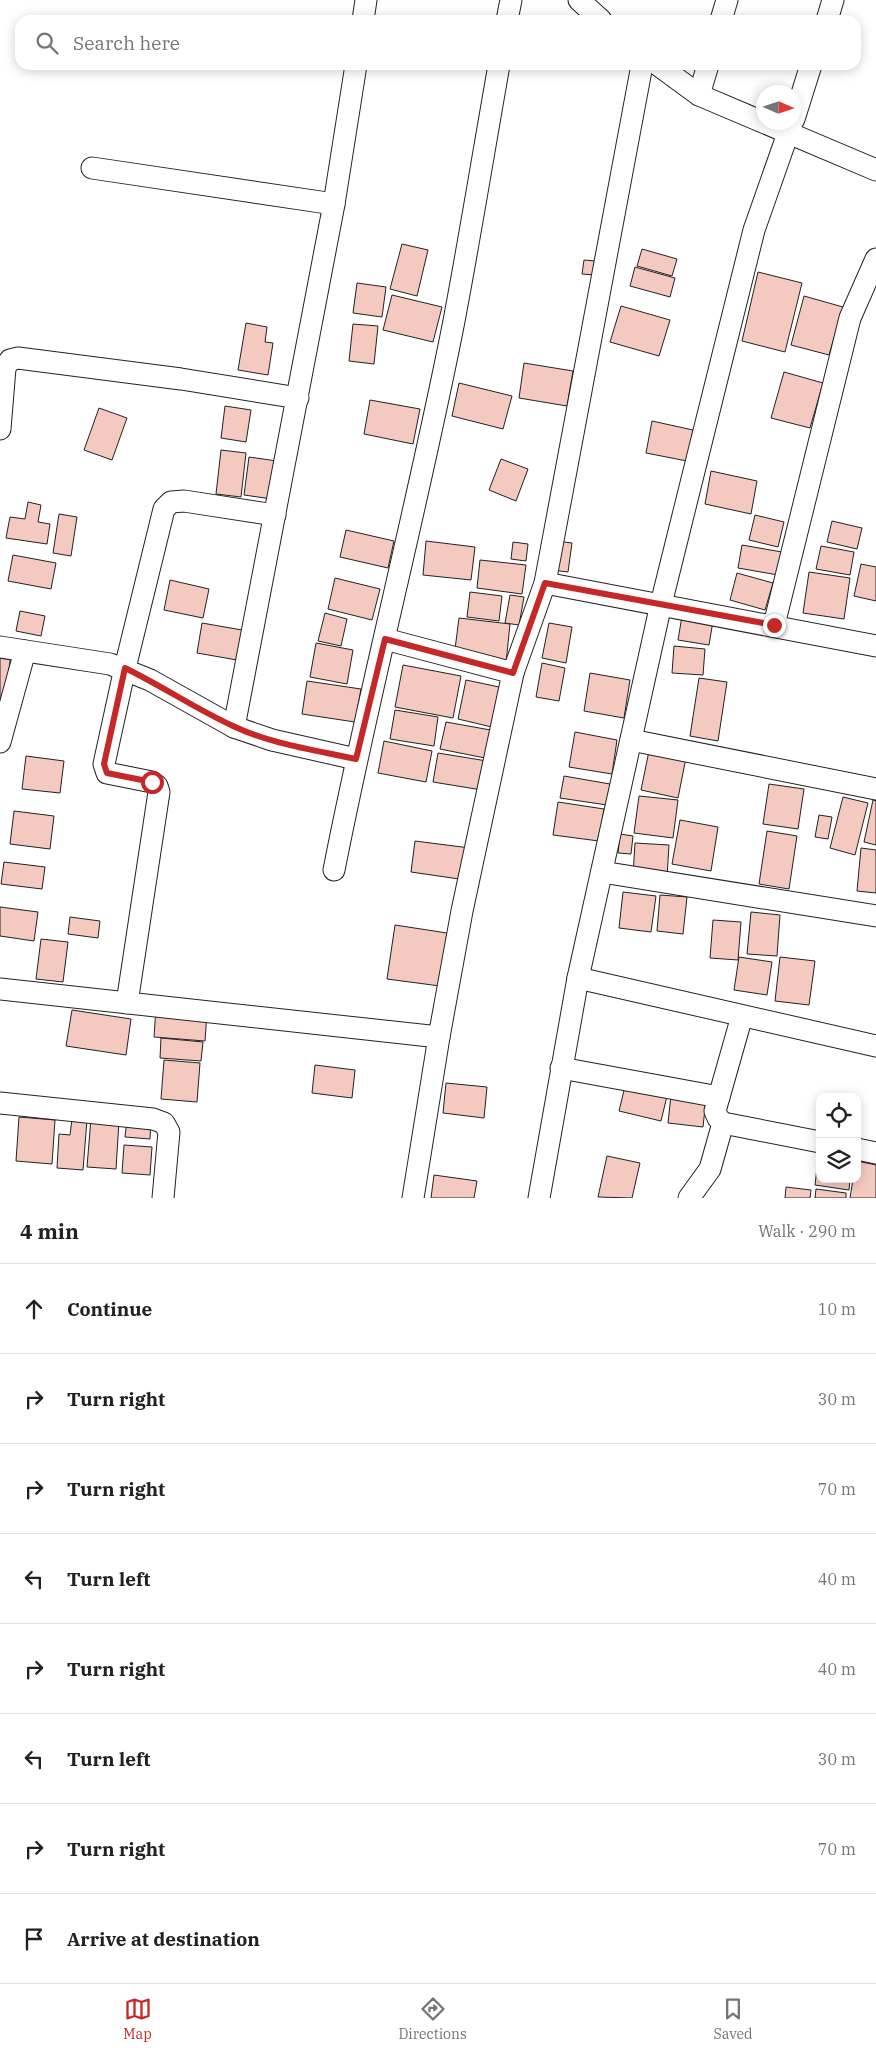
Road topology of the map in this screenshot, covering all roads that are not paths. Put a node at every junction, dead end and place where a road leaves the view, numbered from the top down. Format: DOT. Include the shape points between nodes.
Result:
graph roads {
  1 [pos="366,0"];
  2 [pos="510,0"];
  3 [pos="579,0"];
  4 [pos="727,0"];
  5 [pos="833,0"];
  6 [pos="364,15"];
  7 [pos="508,15"];
  8 [pos="596,15"];
  9 [pos="722,15"];
  10 [pos="828,15"];
  11 [pos="355,70"];
  12 [pos="498,70"];
  13 [pos="641,70"];
  14 [pos="665,70"];
  15 [pos="706,70"];
  16 [pos="809,70"];
  17 [pos="699,95"];
  18 [pos="801,95"];
  19 [pos="756,114"];
  20 [pos="789,130"];
  21 [pos="800,130"];
  22 [pos="92,168"];
  23 [pos="876,170"];
  24 [pos="334,204"];
  25 [pos="876,259"];
  26 [pos="298,398"];
  27 [pos="0,429"];
  28 [pos="275,515"];
  29 [pos="545,583"];
  30 [pos="661,604"];
  31 [pos="774,625"];
  32 [pos="385,639"];
  33 [pos="876,646"];
  34 [pos="0,647"];
  35 [pos="25,651"];
  36 [pos="125,668"];
  37 [pos="513,673"];
  38 [pos="234,726"];
  39 [pos="631,740"];
  40 [pos="0,742"];
  41 [pos="356,759"];
  42 [pos="876,789"];
  43 [pos="334,870"];
  44 [pos="602,872"];
  45 [pos="876,916"];
  46 [pos="578,978"];
  47 [pos="0,989"];
  48 [pos="127,1003"];
  49 [pos="742,1016"];
  50 [pos="439,1037"];
  51 [pos="876,1046"];
  52 [pos="561,1068"];
  53 [pos="719,1097"];
  54 [pos="0,1103"];
  55 [pos="724,1123"];
  56 [pos="816,1141"];
  57 [pos="861,1150"];
  58 [pos="876,1153"];
  59 [pos="163,1198"];
  60 [pos="413,1198"];
  61 [pos="539,1198"];
  62 [pos="689,1198"];
  1 -- 6 [label="street"];
  2 -- 7 [label="street"];
  3 -- 8 [label="street"];
  4 -- 9 [label="street"];
  5 -- 10 [label="street"];
  11 -- 24 [label="street"];
  12 -- 32 [label="street" via="454,321"];
  13 -- 29 [label="street"];
  14 -- 17 [label="street"];
  15 -- 17 [label="street"];
  16 -- 18 [label="street"];
  17 -- 19 [label="street"];
  20 -- 30 [label="street" via="751,239"];
  21 -- 23 [label="street"];
  22 -- 24 [label="street"];
  24 -- 26 [label="street"];
  25 -- 31 [label="street" via="850,318"];
  26 -- 27 [label="street" via="18,358 10,360 5,368"];
  26 -- 28 [label="street"];
  28 -- 36 [label="street" via="184,501 171,502 164,509"];
  28 -- 38 [label="street"];
  29 -- 30 [label="street"];
  29 -- 37 [label="street"];
  30 -- 31 [label="street"];
  30 -- 39 [label="street"];
  31 -- 33 [label="street"];
  32 -- 37 [label="street"];
  32 -- 41 [label="street"];
  34 -- 35 [label="street"];
  35 -- 36 [label="street"];
  35 -- 40 [label="street"];
  36 -- 38 [label="street"];
  36 -- 48 [label="street" via="105,769 107,773 152,782 159,792"];
  37 -- 50 [label="street" via="462,911"];
  38 -- 41 [label="street" via="272,740"];
  39 -- 42 [label="street"];
  39 -- 44 [label="street"];
  41 -- 43 [label="street"];
  44 -- 45 [label="street"];
  44 -- 46 [label="street"];
  46 -- 49 [label="street"];
  46 -- 52 [label="street"];
  47 -- 48 [label="street"];
  48 -- 50 [label="street"];
  49 -- 51 [label="street"];
  49 -- 53 [label="street"];
  50 -- 60 [label="street"];
  52 -- 53 [label="street"];
  52 -- 61 [label="street"];
  53 -- 55 [label="street" via="715,1111"];
  54 -- 59 [label="street" via="153,1119 164,1123 169,1132"];
  55 -- 56 [label="street"];
  55 -- 62 [label="street" via="710,1169"];
  57 -- 58 [label="street"];
}
